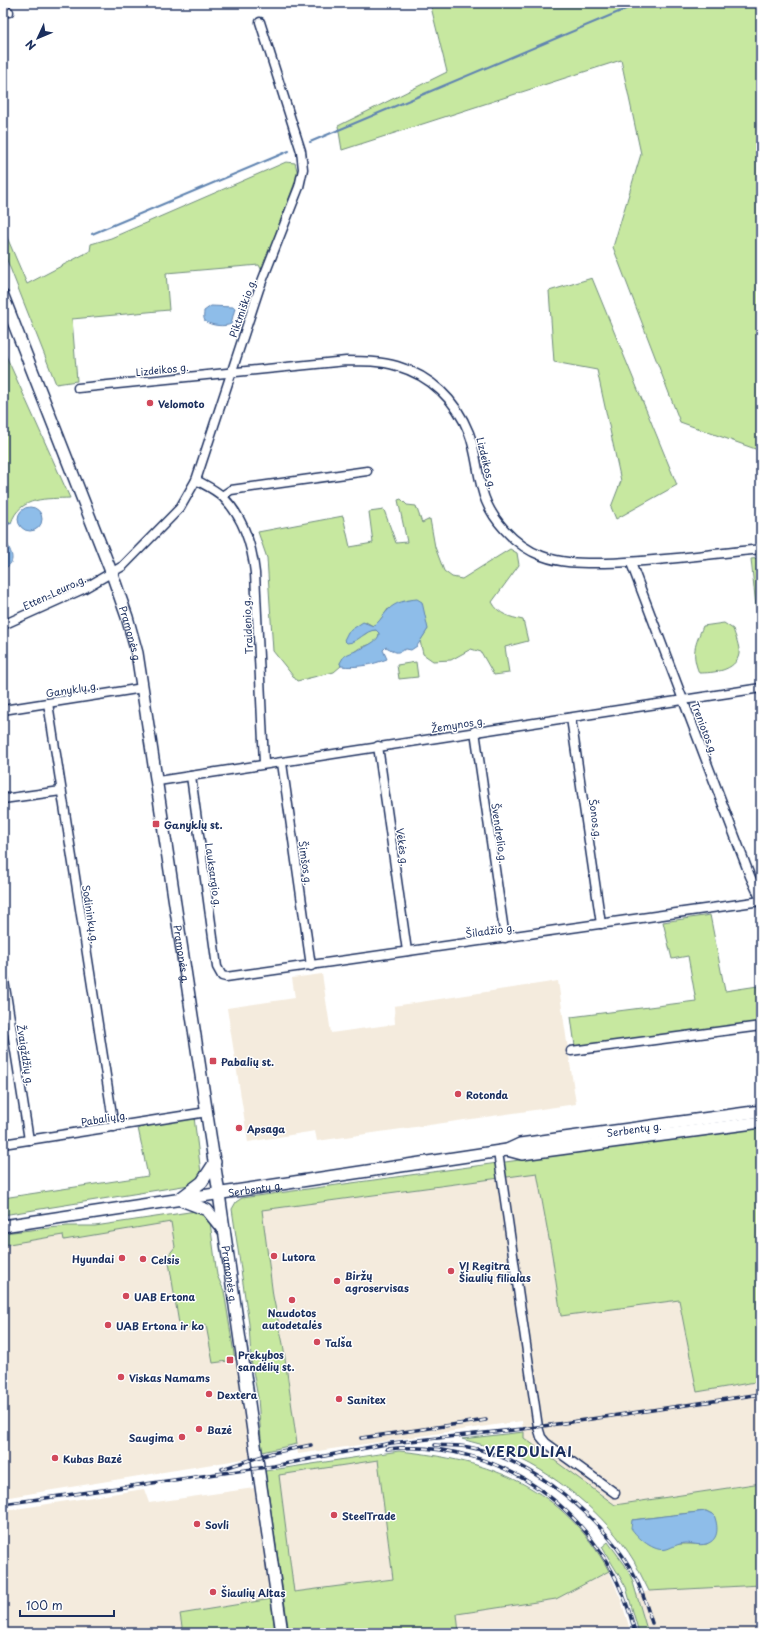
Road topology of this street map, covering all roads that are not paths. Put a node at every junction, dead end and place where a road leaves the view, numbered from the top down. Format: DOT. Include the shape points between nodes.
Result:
graph roads {
  1 [pos="260,22"];
  2 [pos="3,296"];
  3 [pos="231,372"];
  4 [pos="78,388"];
  5 [pos="367,471"];
  6 [pos="196,480"];
  7 [pos="222,496"];
  8 [pos="761,549"];
  9 [pos="631,562"];
  10 [pos="112,574"];
  11 [pos="3,626"];
  12 [pos="143,688"];
  13 [pos="761,688"];
  14 [pos="684,700"];
  15 [pos="48,703"];
  16 [pos="3,710"];
  17 [pos="571,718"];
  18 [pos="475,731"];
  19 [pos="378,746"];
  20 [pos="282,763"];
  21 [pos="264,764"];
  22 [pos="191,776"];
  23 [pos="158,781"];
  24 [pos="61,791"];
  25 [pos="3,799"];
  26 [pos="761,900"];
  27 [pos="600,924"];
  28 [pos="505,938"];
  29 [pos="407,951"];
  30 [pos="311,966"];
  31 [pos="3,974"];
  32 [pos="222,976"];
  33 [pos="761,1026"];
  34 [pos="571,1051"];
  35 [pos="761,1111"];
  36 [pos="207,1112"];
  37 [pos="761,1122"];
  38 [pos="114,1127"];
  39 [pos="28,1140"];
  40 [pos="3,1144"];
  41 [pos="503,1151"];
  42 [pos="215,1162"];
  43 [pos="220,1194"];
  44 [pos="179,1200"];
  45 [pos="3,1226"];
  46 [pos="225,1231"];
  47 [pos="615,1493"];
  48 [pos="282,1633"];
  1 -- 3 [label="street, Piktmiškio g." via="301,151 303,169 299,187 259,289"];
  2 -- 10 [label="main road, Pramonės g."];
  3 -- 4 [label="street, Lizdeikos g."];
  3 -- 6 [label="street, Piktmiškio g."];
  3 -- 9 [label="street, Lizdeikos g." via="346,361 396,365 411,370 437,387 457,410 469,433 482,491 491,510 507,532 520,544 542,556 567,563"];
  5 -- 7 [label="street" via="231,490"];
  6 -- 7 [label="street, Traidenio g."];
  6 -- 10 [label="street, Piktmiškio g." via="180,508"];
  7 -- 21 [label="street, Traidenio g." via="239,519 252,551"];
  8 -- 9 [label="street, Lizdeikos g."];
  9 -- 14 [label="street, Treniotos g."];
  10 -- 11 [label="street, Etten-Leuro g."];
  10 -- 12 [label="main road, Pramonės g." via="133,636"];
  12 -- 15 [label="street, Ganyklų g."];
  12 -- 23 [label="main road, Pramonės g."];
  13 -- 14 [label="street, Žemynos g."];
  14 -- 17 [label="street, Žemynos g."];
  14 -- 26 [label="street, Treniotos g."];
  15 -- 16 [label="street, Ganyklų g."];
  15 -- 24 [label="street, Sodininkų g."];
  17 -- 18 [label="street, Žemynos g."];
  17 -- 27 [label="street, Šonos g."];
  18 -- 19 [label="street, Žemynos g."];
  18 -- 28 [label="street, Švendrelio g."];
  19 -- 20 [label="street, Žemynos g."];
  19 -- 29 [label="street, Vėkės g."];
  20 -- 21 [label="street, Žemynos g."];
  20 -- 30 [label="street, Šimšos g."];
  21 -- 22 [label="street, Žemynos g."];
  22 -- 23 [label="street, Žemynos g."];
  22 -- 32 [label="street, Lauksargio g." via="216,967"];
  23 -- 36 [label="main road, Pramonės g."];
  24 -- 25 [label="street"];
  24 -- 38 [label="street, Sodininkų g."];
  26 -- 27 [label="street, Šiladžio g."];
  27 -- 28 [label="street, Šiladžio g."];
  28 -- 29 [label="street, Šiladžio g."];
  29 -- 30 [label="street, Šiladžio g."];
  30 -- 32 [label="street, Šiladžio g."];
  31 -- 39 [label="street, Žvaigždžių g."];
  33 -- 34 [label="street"];
  35 -- 41 [label="main road, Serbentų g." via="520,1144"];
  36 -- 38 [label="street, Pabalių g."];
  36 -- 42 [label="main road, Pramonės g."];
  37 -- 41 [label="main road, Serbentų g." via="522,1154"];
  38 -- 39 [label="street, Pabalių g."];
  39 -- 40 [label="street, Pabalių g."];
  41 -- 43 [label="main road, Serbentų g."];
  41 -- 47 [label="street" via="541,1437"];
  42 -- 43 [label="main road, Pramonės g."];
  42 -- 44 [label="main road" via="202,1182"];
  43 -- 44 [label="main road, Serbentų g."];
  43 -- 46 [label="main road, Pramonės g."];
  44 -- 45 [label="main road, Serbentų g."];
  44 -- 46 [label="main road" via="207,1210"];
  46 -- 48 [label="main road, Pramonės g."];
}
